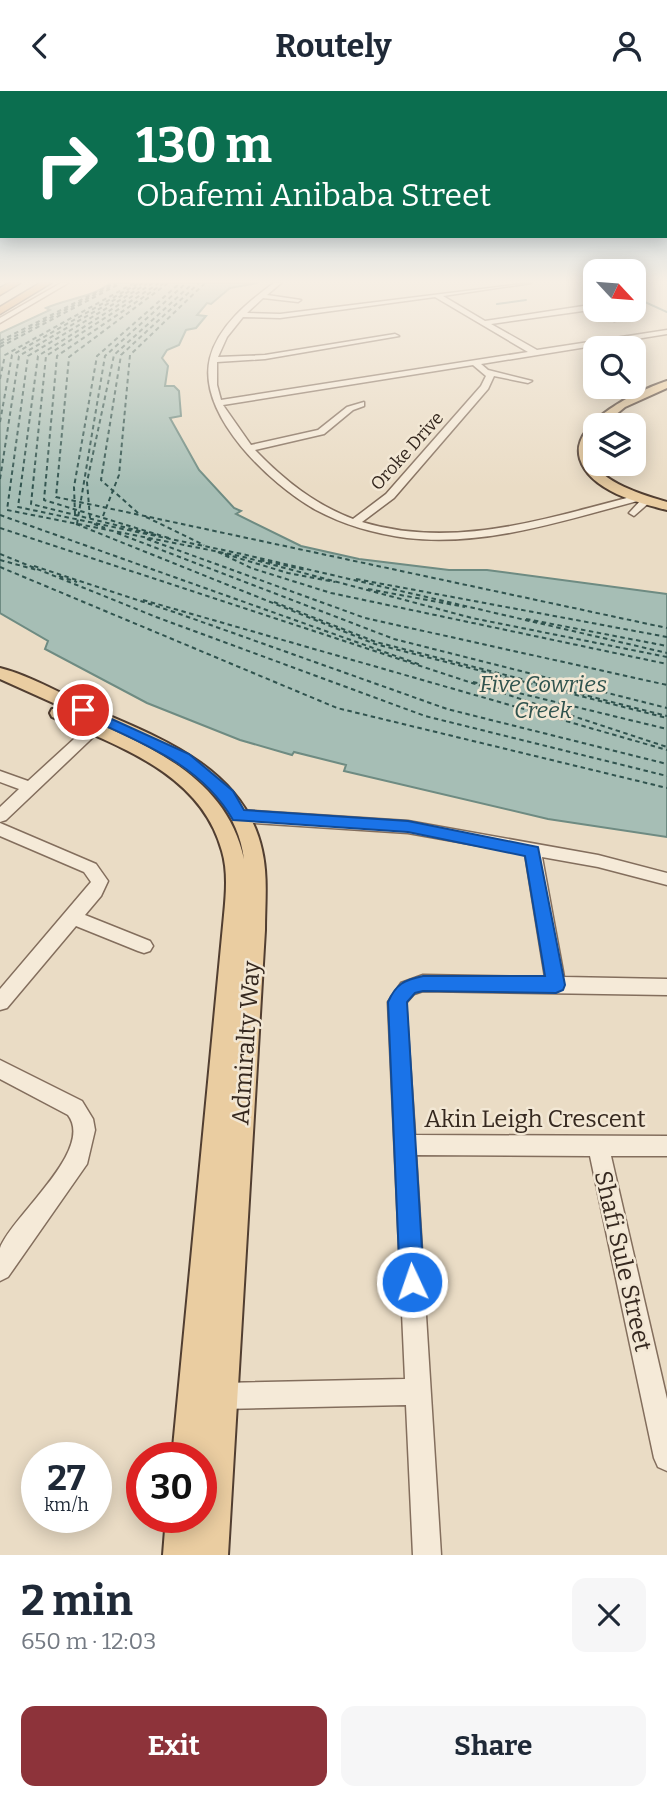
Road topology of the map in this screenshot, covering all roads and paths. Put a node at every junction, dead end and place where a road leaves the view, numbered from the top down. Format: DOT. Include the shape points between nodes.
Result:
graph roads {
  1 [pos="218,351"];
  2 [pos="300,351"];
  3 [pos="534,351"];
  4 [pos="547,351"];
  5 [pos="537,353"];
  6 [pos="214,360"];
  7 [pos="475,363"];
  8 [pos="488,372"];
  9 [pos="528,381"];
  10 [pos="667,386"];
  11 [pos="218,403"];
  12 [pos="361,404"];
  13 [pos="613,413"];
  14 [pos="620,413"];
  15 [pos="250,448"];
  16 [pos="600,476"];
  17 [pos="610,476"];
  18 [pos="641,498"];
  19 [pos="667,504"];
  20 [pos="634,513"];
  21 [pos="354,523"];
  22 [pos="0,673"];
  23 [pos="0,687"];
  24 [pos="98,724"];
  25 [pos="0,776"];
  26 [pos="31,788"];
  27 [pos="239,816"];
  28 [pos="0,817"];
  29 [pos="0,829"];
  30 [pos="533,851"];
  31 [pos="667,879"];
  32 [pos="73,917"];
  33 [pos="144,946"];
  34 [pos="556,985"];
  35 [pos="667,987"];
  36 [pos="0,1002"];
  37 [pos="0,1069"];
  38 [pos="404,1145"];
  39 [pos="598,1145"];
  40 [pos="667,1146"];
  41 [pos="0,1269"];
  42 [pos="418,1392"];
  43 [pos="222,1396"];
  44 [pos="189,1442"];
  45 [pos="667,1458"];
  46 [pos="182,1533"];
  47 [pos="180,1555"];
  48 [pos="211,1555"];
  49 [pos="428,1555"];
  1 -- 6 [label="street"];
  2 -- 6 [label="street"];
  3 -- 5 [label="street"];
  4 -- 5 [label="street"];
  5 -- 7 [label="street"];
  6 -- 11 [label="street"];
  7 -- 8 [label="street"];
  7 -- 11 [label="street"];
  8 -- 9 [label="street"];
  8 -- 21 [label="street, Oroke Drive" via="488,383 390,496"];
  10 -- 13 [label="main road" via="628,401"];
  10 -- 14 [label="main road"];
  11 -- 15 [label="street"];
  12 -- 15 [label="street" via="349,407 321,432"];
  15 -- 21 [label="street" via="307,501"];
  16 -- 18 [label="main road"];
  17 -- 18 [label="main road"];
  18 -- 19 [label="main road"];
  18 -- 20 [label="street"];
  18 -- 21 [label="street" via="476,536 408,535"];
  22 -- 24 [label="main road, Admiralty Way"];
  23 -- 24 [label="main road, Admiralty Way"];
  24 -- 26 [label="street"];
  24 -- 27 [label="main road, Admiralty Way" via="163,746 199,768 227,795"];
  24 -- 44 [label="main road, Admiralty Way" via="191,783 226,831 235,868 235,915"];
  25 -- 26 [label="street"];
  26 -- 28 [label="street"];
  27 -- 30 [label="street" via="408,827"];
  27 -- 43 [label="main road, Admiralty Way" via="252,852 255,900"];
  29 -- 32 [label="street" via="97,874 100,881 95,891"];
  30 -- 31 [label="street" via="598,861"];
  30 -- 34 [label="street"];
  32 -- 33 [label="street"];
  32 -- 36 [label="street"];
  34 -- 35 [label="street"];
  34 -- 38 [label="street" via="423,983 402,992 396,1013"];
  37 -- 41 [label="street" via="75,1108 83,1117 85,1135 79,1156"];
  38 -- 39 [label="street, Akin Leigh Crescent"];
  38 -- 42 [label="street"];
  39 -- 40 [label="street, Akin Leigh Crescent"];
  39 -- 45 [label="street, Shafi Sule Street"];
  42 -- 43 [label="street"];
  42 -- 49 [label="street"];
  43 -- 48 [label="main road, Admiralty Way"];
  46 -- 47 [label="main road"];
}
